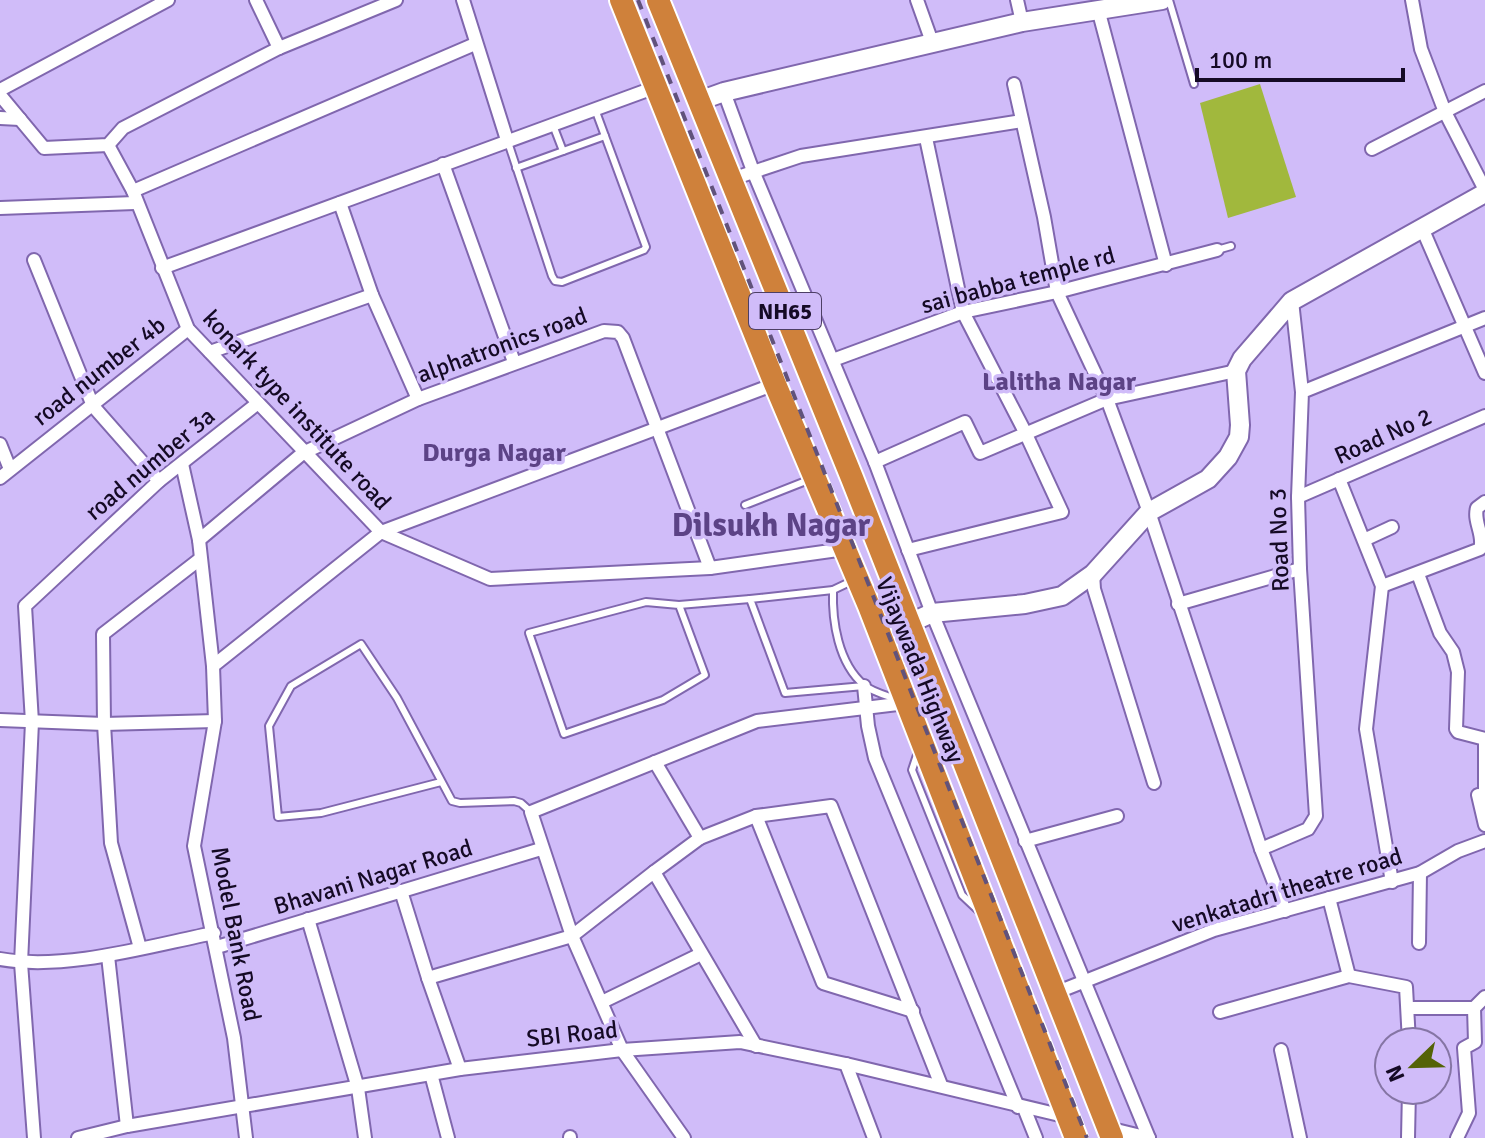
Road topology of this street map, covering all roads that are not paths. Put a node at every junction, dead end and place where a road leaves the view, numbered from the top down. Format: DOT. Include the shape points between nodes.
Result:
graph roads {
  1 [pos="168,0"];
  2 [pos="256,0"];
  3 [pos="396,0"];
  4 [pos="463,0"];
  5 [pos="621,0"];
  6 [pos="658,0"];
  7 [pos="917,0"];
  8 [pos="1017,0"];
  9 [pos="1162,0"];
  10 [pos="1169,0"];
  11 [pos="1412,0"];
  12 [pos="1098,9"];
  13 [pos="1022,22"];
  14 [pos="932,42"];
  15 [pos="475,44"];
  16 [pos="279,48"];
  17 [pos="1014,84"];
  18 [pos="1194,84"];
  19 [pos="656,87"];
  20 [pos="1485,91"];
  21 [pos="0,92"];
  22 [pos="724,92"];
  23 [pos="699,101"];
  24 [pos="595,109"];
  25 [pos="1445,112"];
  26 [pos="0,118"];
  27 [pos="20,119"];
  28 [pos="1022,121"];
  29 [pos="553,124"];
  30 [pos="711,131"];
  31 [pos="605,136"];
  32 [pos="926,138"];
  33 [pos="507,140"];
  34 [pos="679,144"];
  35 [pos="108,145"];
  36 [pos="1372,149"];
  37 [pos="563,151"];
  38 [pos="443,164"];
  39 [pos="516,168"];
  40 [pos="742,175"];
  41 [pos="1485,192"];
  42 [pos="134,197"];
  43 [pos="340,203"];
  44 [pos="0,208"];
  45 [pos="1422,228"];
  46 [pos="1231,246"];
  47 [pos="1217,250"];
  48 [pos="34,260"];
  49 [pos="1166,265"];
  50 [pos="162,268"];
  51 [pos="1057,292"];
  52 [pos="372,295"];
  53 [pos="1292,301"];
  54 [pos="963,312"];
  55 [pos="1485,318"];
  56 [pos="1464,325"];
  57 [pos="188,329"];
  58 [pos="210,352"];
  59 [pos="833,360"];
  60 [pos="514,362"];
  61 [pos="1236,371"];
  62 [pos="1485,373"];
  63 [pos="775,384"];
  64 [pos="1302,392"];
  65 [pos="418,399"];
  66 [pos="1107,399"];
  67 [pos="258,403"];
  68 [pos="93,406"];
  69 [pos="1485,416"];
  70 [pos="659,429"];
  71 [pos="1025,432"];
  72 [pos="0,444"];
  73 [pos="303,453"];
  74 [pos="875,462"];
  75 [pos="182,464"];
  76 [pos="10,469"];
  77 [pos="814,477"];
  78 [pos="0,478"];
  79 [pos="1339,479"];
  80 [pos="159,481"];
  81 [pos="1298,497"];
  82 [pos="1485,502"];
  83 [pos="745,505"];
  84 [pos="1149,512"];
  85 [pos="1392,527"];
  86 [pos="381,532"];
  87 [pos="199,540"];
  88 [pos="1364,540"];
  89 [pos="845,549"];
  90 [pos="908,550"];
  91 [pos="200,559"];
  92 [pos="710,568"];
  93 [pos="1300,569"];
  94 [pos="1093,574"];
  95 [pos="1418,574"];
  96 [pos="857,579"];
  97 [pos="1382,586"];
  98 [pos="833,590"];
  99 [pos="750,599"];
  100 [pos="1178,604"];
  101 [pos="679,605"];
  102 [pos="932,613"];
  103 [pos="910,623"];
  104 [pos="213,666"];
  105 [pos="864,686"];
  106 [pos="906,703"];
  107 [pos="866,708"];
  108 [pos="0,720"];
  109 [pos="215,721"];
  110 [pos="32,722"];
  111 [pos="104,724"];
  112 [pos="1485,740"];
  113 [pos="655,762"];
  114 [pos="441,782"];
  115 [pos="1154,783"];
  116 [pos="1482,796"];
  117 [pos="531,812"];
  118 [pos="756,816"];
  119 [pos="1117,816"];
  120 [pos="1485,825"];
  121 [pos="700,838"];
  122 [pos="1025,841"];
  123 [pos="1485,841"];
  124 [pos="541,849"];
  125 [pos="1261,849"];
  126 [pos="654,872"];
  127 [pos="1420,873"];
  128 [pos="1392,882"];
  129 [pos="401,891"];
  130 [pos="1329,898"];
  131 [pos="1285,911"];
  132 [pos="308,919"];
  133 [pos="214,933"];
  134 [pos="572,936"];
  135 [pos="1419,943"];
  136 [pos="217,947"];
  137 [pos="140,948"];
  138 [pos="701,954"];
  139 [pos="108,956"];
  140 [pos="0,959"];
  141 [pos="21,963"];
  142 [pos="1349,976"];
  143 [pos="428,978"];
  144 [pos="1083,982"];
  145 [pos="1055,993"];
  146 [pos="1485,997"];
  147 [pos="602,1002"];
  148 [pos="1409,1008"];
  149 [pos="913,1011"];
  150 [pos="1220,1012"];
  151 [pos="1478,1016"];
  152 [pos="1409,1026"];
  153 [pos="1480,1041"];
  154 [pos="756,1046"];
  155 [pos="622,1050"];
  156 [pos="1281,1050"];
  157 [pos="846,1064"];
  158 [pos="460,1069"];
  159 [pos="431,1074"];
  160 [pos="941,1085"];
  161 [pos="358,1088"];
  162 [pos="1409,1106"];
  163 [pos="243,1108"];
  164 [pos="1021,1108"];
  165 [pos="127,1126"];
  166 [pos="1072,1128"];
  167 [pos="1110,1133"];
  168 [pos="34,1138"];
  169 [pos="78,1138"];
  170 [pos="246,1138"];
  171 [pos="365,1138"];
  172 [pos="448,1138"];
  173 [pos="684,1138"];
  174 [pos="874,1138"];
  175 [pos="1036,1138"];
  176 [pos="1149,1138"];
  177 [pos="1300,1138"];
  178 [pos="1408,1138"];
  179 [pos="1457,1138"];
  1 -- 21 [label="street"];
  2 -- 16 [label="street"];
  3 -- 16 [label="street"];
  4 -- 15 [label="street"];
  5 -- 19 [label="highway, Vijaywada Highway / NH65"];
  6 -- 23 [label="highway, Vijaywada Highway / NH65"];
  7 -- 14 [label="street"];
  8 -- 13 [label="street"];
  9 -- 12 [label="street"];
  10 -- 18 [label="lane"];
  11 -- 25 [label="street" via="1421,49"];
  12 -- 13 [label="street"];
  12 -- 49 [label="street"];
  13 -- 14 [label="street"];
  14 -- 22 [label="street"];
  15 -- 33 [label="street"];
  15 -- 42 [label="street"];
  16 -- 35 [label="street" via="123,128"];
  17 -- 28 [label="street"];
  19 -- 24 [label="street"];
  19 -- 34 [label="highway, Vijaywada Highway / NH65"];
  20 -- 25 [label="street"];
  21 -- 27 [label="street"];
  22 -- 23 [label="street"];
  22 -- 40 [label="street"];
  23 -- 30 [label="highway, Vijaywada Highway / NH65"];
  24 -- 29 [label="street"];
  24 -- 31 [label="lane"];
  25 -- 36 [label="street"];
  25 -- 41 [label="street"];
  26 -- 27 [label="street"];
  27 -- 35 [label="street" via="44,148"];
  28 -- 32 [label="street"];
  28 -- 51 [label="street"];
  29 -- 33 [label="street"];
  29 -- 37 [label="lane"];
  30 -- 34 [label="highway"];
  30 -- 40 [label="highway, Vijaywada Highway / NH65"];
  31 -- 37 [label="lane"];
  31 -- 39 [label="lane" via="645,249 562,282 552,276"];
  32 -- 40 [label="street" via="801,156"];
  32 -- 54 [label="street"];
  33 -- 38 [label="street"];
  33 -- 39 [label="lane"];
  34 -- 63 [label="highway, Vijaywada Highway / NH65"];
  35 -- 42 [label="street, konark type institute road"];
  37 -- 39 [label="lane"];
  38 -- 43 [label="street"];
  38 -- 60 [label="street"];
  40 -- 59 [label="street"];
  40 -- 103 [label="highway, Vijaywada Highway / NH65"];
  41 -- 45 [label="street"];
  42 -- 44 [label="street"];
  42 -- 50 [label="street, konark type institute road"];
  43 -- 50 [label="street"];
  43 -- 52 [label="street"];
  45 -- 53 [label="street"];
  45 -- 56 [label="street"];
  46 -- 47 [label="lane"];
  47 -- 49 [label="street, sai babba temple rd"];
  48 -- 68 [label="street"];
  49 -- 51 [label="street, sai babba temple rd"];
  50 -- 57 [label="street, konark type institute road"];
  51 -- 54 [label="street, sai babba temple rd"];
  51 -- 66 [label="street"];
  52 -- 58 [label="street"];
  52 -- 65 [label="street"];
  53 -- 61 [label="street"];
  53 -- 64 [label="street, Road No 3"];
  54 -- 59 [label="street, sai babba temple rd"];
  54 -- 71 [label="street"];
  55 -- 56 [label="street"];
  56 -- 62 [label="street"];
  56 -- 64 [label="street"];
  57 -- 58 [label="street, konark type institute road"];
  57 -- 68 [label="street, road number 4b"];
  58 -- 67 [label="street, konark type institute road"];
  59 -- 74 [label="street"];
  60 -- 65 [label="street, alphatronics road"];
  60 -- 70 [label="street, alphatronics road" via="604,331 618,332"];
  61 -- 66 [label="street"];
  61 -- 84 [label="street" via="1239,437 1228,457 1208,479"];
  63 -- 70 [label="street"];
  63 -- 77 [label="highway, Vijaywada Highway / NH65"];
  64 -- 81 [label="street, Road No 3"];
  65 -- 73 [label="street, alphatronics road"];
  66 -- 71 [label="street"];
  66 -- 84 [label="street"];
  67 -- 73 [label="street, konark type institute road"];
  67 -- 75 [label="street, road number 3a"];
  68 -- 76 [label="street, road number 4b"];
  68 -- 80 [label="street"];
  69 -- 79 [label="street, Road No 2"];
  70 -- 86 [label="street"];
  70 -- 92 [label="street, alphatronics road"];
  71 -- 74 [label="street" via="980,453 965,422"];
  71 -- 90 [label="street" via="1062,512"];
  72 -- 76 [label="street"];
  73 -- 86 [label="street, konark type institute road"];
  73 -- 87 [label="street, alphatronics road"];
  74 -- 90 [label="street"];
  75 -- 80 [label="street, road number 3a"];
  75 -- 87 [label="street, Model Bank Road"];
  76 -- 78 [label="street, road number 4b"];
  77 -- 83 [label="lane"];
  77 -- 89 [label="highway, Vijaywada Highway / NH65"];
  79 -- 81 [label="street, Road No 2"];
  79 -- 88 [label="street"];
  80 -- 110 [label="street, road number 3a" via="25,606"];
  81 -- 93 [label="street, Road No 3"];
  82 -- 95 [label="street" via="1475,514 1480,549"];
  84 -- 94 [label="street"];
  84 -- 100 [label="street"];
  85 -- 88 [label="street"];
  86 -- 92 [label="street, konark type institute road" via="490,579"];
  86 -- 104 [label="street"];
  87 -- 91 [label="street, Model Bank Road"];
  88 -- 97 [label="street"];
  89 -- 92 [label="street, konark type institute road"];
  89 -- 96 [label="highway, Vijaywada Highway / NH65"];
  90 -- 102 [label="street"];
  91 -- 104 [label="street, Model Bank Road"];
  91 -- 111 [label="street" via="103,634"];
  93 -- 100 [label="street"];
  93 -- 125 [label="street, Road No 3" via="1316,816 1308,829"];
  94 -- 102 [label="street" via="1062,596"];
  94 -- 115 [label="street"];
  95 -- 97 [label="street"];
  95 -- 112 [label="street" via="1458,672 1456,729"];
  96 -- 98 [label="lane"];
  96 -- 106 [label="highway, Vijaywada Highway / NH65"];
  97 -- 128 [label="street" via="1366,729"];
  98 -- 99 [label="lane"];
  98 -- 105 [label="lane" via="832,616 846,662"];
  99 -- 101 [label="lane"];
  99 -- 105 [label="lane" via="785,693"];
  100 -- 125 [label="street"];
  101 -- 101 [label="lane" via="705,675 663,700 564,734 529,633 646,602"];
  102 -- 103 [label="street"];
  102 -- 122 [label="street"];
  103 -- 145 [label="highway, Vijaywada Highway / NH65"];
  104 -- 109 [label="street, Model Bank Road"];
  105 -- 106 [label="lane"];
  105 -- 107 [label="street"];
  106 -- 107 [label="street"];
  106 -- 166 [label="highway, Vijaywada Highway / NH65"];
  107 -- 113 [label="street" via="757,721"];
  107 -- 164 [label="street" via="875,758"];
  108 -- 110 [label="street"];
  109 -- 111 [label="street"];
  109 -- 133 [label="street, Model Bank Road" via="194,846"];
  110 -- 111 [label="street"];
  110 -- 141 [label="street, road number 3a"];
  111 -- 137 [label="street" via="111,843"];
  112 -- 116 [label="street"];
  113 -- 117 [label="street"];
  113 -- 121 [label="street"];
  114 -- 114 [label="lane" via="397,698 361,644 291,686 269,726 278,817 321,813"];
  114 -- 117 [label="lane" via="452,801 514,801"];
  116 -- 120 [label="street"];
  117 -- 124 [label="street"];
  118 -- 121 [label="street"];
  118 -- 149 [label="street" via="823,983"];
  118 -- 149 [label="street" via="831,806"];
  119 -- 122 [label="street"];
  121 -- 126 [label="street"];
  122 -- 144 [label="street"];
  123 -- 127 [label="street, venkatadri theatre road"];
  124 -- 129 [label="street, Bhavani Nagar Road"];
  124 -- 134 [label="street"];
  125 -- 131 [label="street"];
  126 -- 134 [label="street"];
  126 -- 138 [label="street"];
  127 -- 128 [label="street, venkatadri theatre road"];
  127 -- 135 [label="street"];
  128 -- 130 [label="street, venkatadri theatre road"];
  129 -- 132 [label="street, Bhavani Nagar Road"];
  129 -- 143 [label="street"];
  130 -- 131 [label="street, venkatadri theatre road"];
  130 -- 142 [label="street"];
  131 -- 144 [label="street, venkatadri theatre road" via="1214,930"];
  132 -- 136 [label="street, Bhavani Nagar Road"];
  132 -- 161 [label="street"];
  133 -- 136 [label="street, Model Bank Road"];
  133 -- 137 [label="street"];
  134 -- 143 [label="street"];
  134 -- 147 [label="street"];
  136 -- 163 [label="street, Model Bank Road"];
  137 -- 139 [label="street"];
  138 -- 147 [label="street"];
  138 -- 154 [label="street"];
  139 -- 141 [label="street"];
  139 -- 165 [label="street"];
  140 -- 141 [label="street"];
  141 -- 168 [label="street, road number 3a"];
  142 -- 148 [label="street" via="1406,987"];
  142 -- 150 [label="street"];
  143 -- 158 [label="street"];
  144 -- 145 [label="street, venkatadri theatre road"];
  144 -- 176 [label="street"];
  145 -- 167 [label="highway, Vijaywada Highway / NH65"];
  146 -- 151 [label="street"];
  147 -- 155 [label="street"];
  148 -- 151 [label="street"];
  148 -- 152 [label="street"];
  149 -- 160 [label="street"];
  151 -- 153 [label="street"];
  153 -- 179 [label="street" via="1464,1048 1469,1113"];
  154 -- 155 [label="street, SBI Road" via="740,1042"];
  154 -- 157 [label="street, SBI Road"];
  155 -- 158 [label="street, SBI Road"];
  155 -- 173 [label="street"];
  156 -- 177 [label="street"];
  157 -- 160 [label="street, SBI Road"];
  157 -- 174 [label="street"];
  158 -- 159 [label="street, SBI Road"];
  159 -- 161 [label="street, SBI Road"];
  159 -- 172 [label="street"];
  160 -- 164 [label="street, SBI Road"];
  161 -- 163 [label="street, SBI Road"];
  161 -- 171 [label="street"];
  162 -- 178 [label="street"];
  163 -- 165 [label="street, SBI Road"];
  163 -- 170 [label="street, Model Bank Road"];
  164 -- 166 [label="street, SBI Road"];
  164 -- 175 [label="street"];
  165 -- 169 [label="street, SBI Road"];
  167 -- 176 [label="street"];
}
